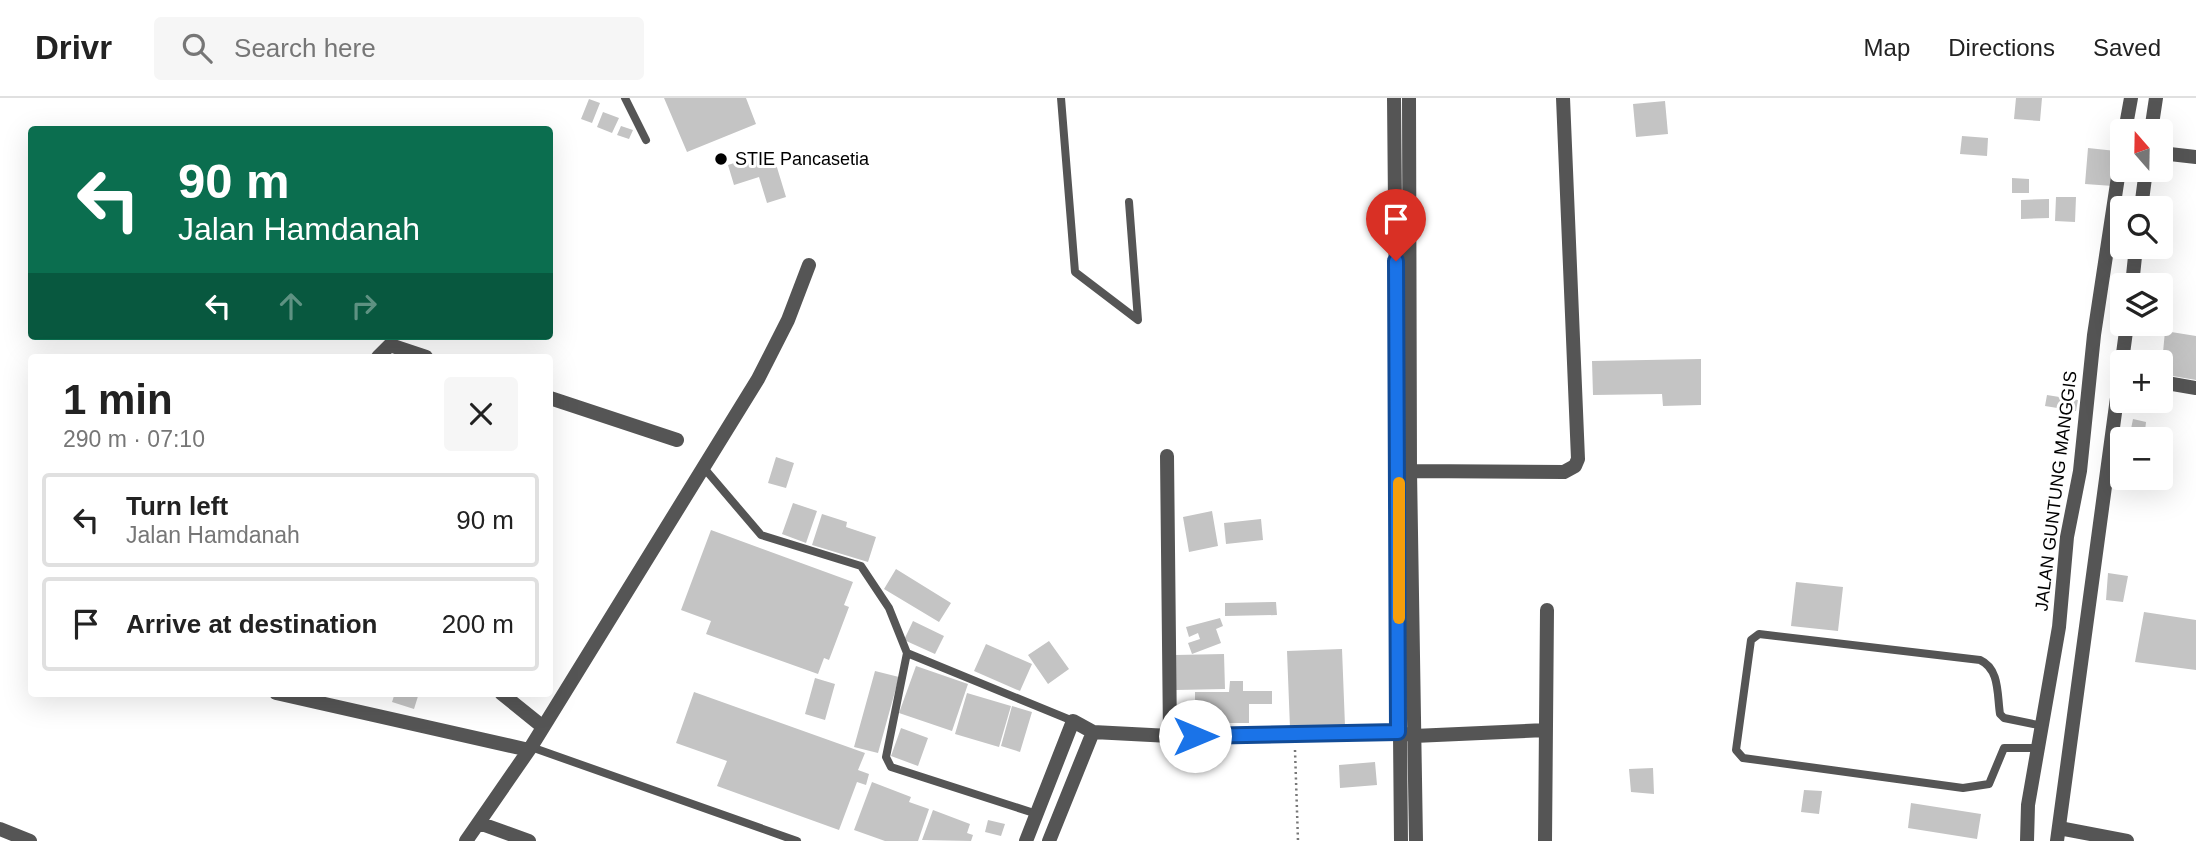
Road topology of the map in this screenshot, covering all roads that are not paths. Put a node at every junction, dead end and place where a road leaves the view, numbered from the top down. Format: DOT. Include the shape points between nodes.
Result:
graph roads {
  1 [pos="625,98"];
  2 [pos="1061,98"];
  3 [pos="1394,98"];
  4 [pos="1409,98"];
  5 [pos="1563,98"];
  6 [pos="2131,98"];
  7 [pos="2156,98"];
  8 [pos="2127,119"];
  9 [pos="2153,119"];
  10 [pos="646,140"];
  11 [pos="2174,154"];
  12 [pos="2196,157"];
  13 [pos="2117,182"];
  14 [pos="1129,202"];
  15 [pos="809,265"];
  16 [pos="381,354"];
  17 [pos="417,354"];
  18 [pos="2173,384"];
  19 [pos="2196,388"];
  20 [pos="553,399"];
  21 [pos="2116,413"];
  22 [pos="677,440"];
  23 [pos="1167,456"];
  24 [pos="704,468"];
  25 [pos="1410,471"];
  26 [pos="1547,610"];
  27 [pos="2059,627"];
  28 [pos="2085,630"];
  29 [pos="907,653"];
  30 [pos="294,697"];
  31 [pos="506,697"];
  32 [pos="1073,721"];
  33 [pos="2043,726"];
  34 [pos="543,727"];
  35 [pos="1546,730"];
  36 [pos="1093,732"];
  37 [pos="1398,732"];
  38 [pos="1170,736"];
  39 [pos="1414,736"];
  40 [pos="2037,748"];
  41 [pos="530,749"];
  42 [pos="1037,814"];
  43 [pos="472,833"];
  44 [pos="4,834"];
  45 [pos="2058,835"];
  46 [pos="30,841"];
  47 [pos="486,841"];
  48 [pos="528,841"];
  49 [pos="797,841"];
  50 [pos="1026,841"];
  51 [pos="1049,841"];
  52 [pos="1401,841"];
  53 [pos="1416,841"];
  54 [pos="1545,841"];
  55 [pos="2027,841"];
  56 [pos="2127,841"];
  1 -- 10 [label="lane"];
  2 -- 14 [label="lane" via="1074,272 1138,320"];
  3 -- 37 [label="street"];
  4 -- 25 [label="street"];
  5 -- 25 [label="street" via="1578,459 1564,472"];
  6 -- 8 [label="street"];
  7 -- 9 [label="street"];
  11 -- 12 [label="street"];
  13 -- 27 [label="street, JALAN GUNTUNG MANGGIS" via="2080,471 2067,537"];
  15 -- 24 [label="street" via="770,355"];
  16 -- 17 [label="street" via="390,345"];
  18 -- 19 [label="street"];
  20 -- 22 [label="street"];
  21 -- 28 [label="street"];
  23 -- 38 [label="street"];
  24 -- 29 [label="lane" via="761,535 861,566 889,608"];
  24 -- 34 [label="street"];
  25 -- 39 [label="street"];
  26 -- 35 [label="street"];
  27 -- 28 [label="street"];
  27 -- 33 [label="street, JALAN GUNTUNG MANGGIS"];
  28 -- 45 [label="street"];
  29 -- 32 [label="lane"];
  29 -- 42 [label="lane" via="886,757 891,767"];
  30 -- 41 [label="street"];
  31 -- 34 [label="street"];
  32 -- 36 [label="street"];
  32 -- 42 [label="street"];
  33 -- 40 [label="street, JALAN GUNTUNG MANGGIS"];
  33 -- 40 [label="lane" via="2000,714 1994,674 1990,665 1980,660 1759,634 1751,640 1736,750 1743,758 1963,788 1989,783 2004,748"];
  34 -- 41 [label="street"];
  35 -- 39 [label="street"];
  35 -- 54 [label="street"];
  36 -- 38 [label="street"];
  36 -- 51 [label="street"];
  37 -- 38 [label="street"];
  37 -- 39 [label="street"];
  37 -- 52 [label="street"];
  39 -- 53 [label="street"];
  40 -- 55 [label="street, JALAN GUNTUNG MANGGIS"];
  41 -- 43 [label="street"];
  41 -- 49 [label="lane"];
  42 -- 50 [label="street"];
  43 -- 47 [label="street"];
  43 -- 48 [label="street"];
  44 -- 46 [label="street"];
  45 -- 56 [label="street"];
}
